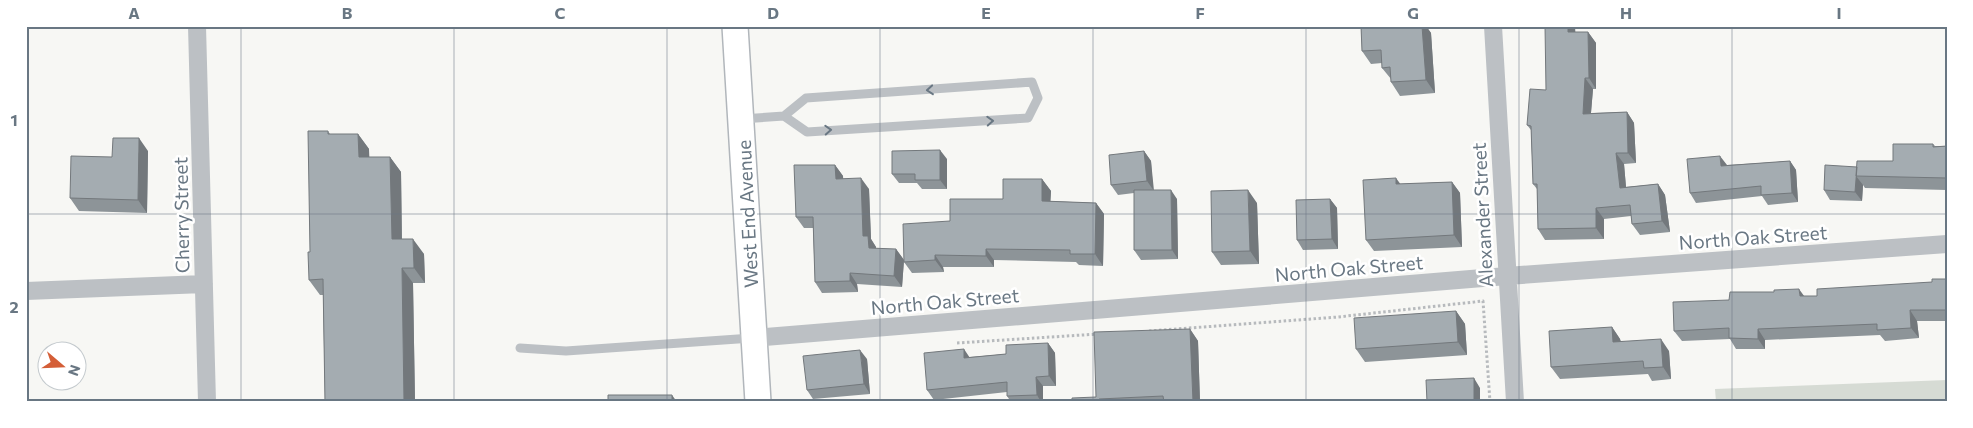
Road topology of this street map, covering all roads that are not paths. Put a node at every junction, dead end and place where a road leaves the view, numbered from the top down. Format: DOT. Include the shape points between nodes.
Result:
graph roads {
  1 [pos="197,26"];
  2 [pos="736,26"];
  3 [pos="1493,26"];
  4 [pos="784,116"];
  5 [pos="741,119"];
  6 [pos="1947,244"];
  7 [pos="1507,276"];
  8 [pos="204,284"];
  9 [pos="26,291"];
  10 [pos="754,338"];
  11 [pos="520,348"];
  12 [pos="207,402"];
  13 [pos="758,402"];
  14 [pos="1515,402"];
  1 -- 8 [label="street, Cherry Street"];
  2 -- 5 [label="main road, West End Avenue"];
  3 -- 7 [label="street, Alexander Street"];
  4 -- 4 [label="lane, one-way" via="807,132 1028,118 1038,98 1032,82 994,84 806,98"];
  4 -- 5 [label="lane"];
  5 -- 10 [label="main road, West End Avenue"];
  6 -- 7 [label="street, North Oak Street"];
  7 -- 10 [label="street, North Oak Street"];
  7 -- 14 [label="street, Alexander Street"];
  8 -- 9 [label="street"];
  8 -- 12 [label="street, Cherry Street"];
  10 -- 11 [label="lane" via="566,351"];
  10 -- 13 [label="main road, West End Avenue"];
}
